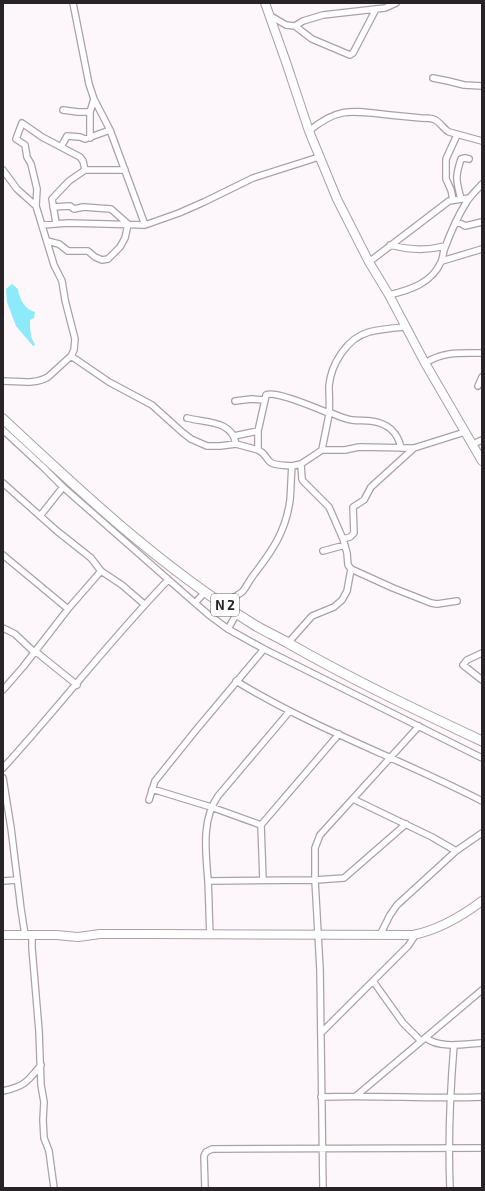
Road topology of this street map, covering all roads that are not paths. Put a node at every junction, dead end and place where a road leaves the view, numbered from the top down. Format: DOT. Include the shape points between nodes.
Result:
graph roads {
  1 [pos="73,3"];
  2 [pos="264,3"];
  3 [pos="396,3"];
  4 [pos="376,10"];
  5 [pos="268,15"];
  6 [pos="295,26"];
  7 [pos="433,78"];
  8 [pos="482,86"];
  9 [pos="94,100"];
  10 [pos="63,110"];
  11 [pos="90,112"];
  12 [pos="110,130"];
  13 [pos="309,132"];
  14 [pos="457,135"];
  15 [pos="90,138"];
  16 [pos="482,141"];
  17 [pos="61,147"];
  18 [pos="319,157"];
  19 [pos="469,159"];
  20 [pos="3,170"];
  21 [pos="85,170"];
  22 [pos="125,170"];
  23 [pos="482,184"];
  24 [pos="461,198"];
  25 [pos="470,198"];
  26 [pos="453,200"];
  27 [pos="36,206"];
  28 [pos="53,207"];
  29 [pos="456,222"];
  30 [pos="482,222"];
  31 [pos="56,224"];
  32 [pos="128,224"];
  33 [pos="42,225"];
  34 [pos="145,225"];
  35 [pos="47,241"];
  36 [pos="390,245"];
  37 [pos="446,246"];
  38 [pos="482,250"];
  39 [pos="442,261"];
  40 [pos="369,262"];
  41 [pos="389,295"];
  42 [pos="406,327"];
  43 [pos="482,353"];
  44 [pos="71,356"];
  45 [pos="425,363"];
  46 [pos="482,377"];
  47 [pos="3,381"];
  48 [pos="478,386"];
  49 [pos="235,400"];
  50 [pos="265,400"];
  51 [pos="329,413"];
  52 [pos="187,418"];
  53 [pos="3,419"];
  54 [pos="3,430"];
  55 [pos="258,431"];
  56 [pos="465,432"];
  57 [pos="234,436"];
  58 [pos="482,440"];
  59 [pos="236,444"];
  60 [pos="473,444"];
  61 [pos="401,448"];
  62 [pos="414,448"];
  63 [pos="258,450"];
  64 [pos="322,450"];
  65 [pos="482,461"];
  66 [pos="301,464"];
  67 [pos="292,466"];
  68 [pos="3,483"];
  69 [pos="62,487"];
  70 [pos="40,516"];
  71 [pos="344,542"];
  72 [pos="323,551"];
  73 [pos="3,555"];
  74 [pos="351,569"];
  75 [pos="101,571"];
  76 [pos="168,580"];
  77 [pos="205,592"];
  78 [pos="457,601"];
  79 [pos="221,602"];
  80 [pos="195,603"];
  81 [pos="144,604"];
  82 [pos="68,609"];
  83 [pos="237,613"];
  84 [pos="3,628"];
  85 [pos="228,629"];
  86 [pos="288,643"];
  87 [pos="264,649"];
  88 [pos="35,651"];
  89 [pos="482,653"];
  90 [pos="482,680"];
  91 [pos="236,682"];
  92 [pos="76,685"];
  93 [pos="3,690"];
  94 [pos="289,712"];
  95 [pos="419,726"];
  96 [pos="339,734"];
  97 [pos="482,741"];
  98 [pos="391,758"];
  99 [pos="482,758"];
  100 [pos="3,768"];
  101 [pos="3,778"];
  102 [pos="152,789"];
  103 [pos="353,799"];
  104 [pos="149,800"];
  105 [pos="482,801"];
  106 [pos="211,807"];
  107 [pos="406,824"];
  108 [pos="261,825"];
  109 [pos="482,833"];
  110 [pos="456,851"];
  111 [pos="17,880"];
  112 [pos="263,880"];
  113 [pos="315,880"];
  114 [pos="208,881"];
  115 [pos="3,882"];
  116 [pos="482,901"];
  117 [pos="210,934"];
  118 [pos="416,934"];
  119 [pos="3,935"];
  120 [pos="29,935"];
  121 [pos="318,935"];
  122 [pos="380,935"];
  123 [pos="373,981"];
  124 [pos="482,990"];
  125 [pos="320,1033"];
  126 [pos="424,1040"];
  127 [pos="482,1043"];
  128 [pos="454,1045"];
  129 [pos="41,1065"];
  130 [pos="3,1091"];
  131 [pos="356,1096"];
  132 [pos="321,1097"];
  133 [pos="482,1097"];
  134 [pos="450,1098"];
  135 [pos="448,1148"];
  136 [pos="482,1148"];
  137 [pos="323,1149"];
  138 [pos="54,1188"];
  139 [pos="205,1188"];
  140 [pos="323,1188"];
  141 [pos="450,1188"];
  1 -- 9 [label="street"];
  2 -- 5 [label="street"];
  3 -- 4 [label="street"];
  4 -- 6 [label="street" via="323,15"];
  4 -- 6 [label="street" via="350,55 312,39"];
  5 -- 6 [label="street" via="286,25"];
  5 -- 13 [label="street"];
  7 -- 8 [label="street" via="464,86"];
  9 -- 11 [label="street"];
  9 -- 12 [label="street"];
  10 -- 11 [label="street"];
  11 -- 15 [label="street"];
  12 -- 15 [label="street"];
  12 -- 22 [label="street"];
  13 -- 14 [label="street" via="332,115 355,111 432,118 445,130"];
  13 -- 18 [label="street"];
  14 -- 16 [label="street"];
  14 -- 26 [label="street" via="446,159 446,179"];
  15 -- 17 [label="street" via="67,136"];
  17 -- 21 [label="street" via="80,157"];
  17 -- 27 [label="street" via="22,123 16,138 25,145 31,164 37,189"];
  18 -- 34 [label="street" via="253,178 204,202"];
  18 -- 40 [label="street" via="336,199"];
  19 -- 24 [label="street" via="462,157 457,173 456,183"];
  20 -- 27 [label="street" via="17,190"];
  21 -- 22 [label="street"];
  21 -- 28 [label="street" via="54,196"];
  22 -- 34 [label="street"];
  23 -- 25 [label="street"];
  24 -- 25 [label="street"];
  24 -- 26 [label="street"];
  25 -- 29 [label="street"];
  26 -- 36 [label="street"];
  27 -- 33 [label="street"];
  28 -- 31 [label="street"];
  28 -- 32 [label="street" via="111,208"];
  29 -- 30 [label="street" via="465,226"];
  29 -- 37 [label="street"];
  31 -- 32 [label="street"];
  31 -- 33 [label="street"];
  32 -- 34 [label="street"];
  32 -- 35 [label="street" via="120,247 108,259 102,260 88,252 70,252 59,244"];
  33 -- 35 [label="street"];
  35 -- 44 [label="street" via="62,281 76,339"];
  36 -- 37 [label="street" via="409,250"];
  36 -- 40 [label="street"];
  37 -- 39 [label="street"];
  38 -- 39 [label="street"];
  39 -- 41 [label="street" via="432,275 420,285"];
  40 -- 41 [label="street"];
  41 -- 42 [label="street"];
  42 -- 45 [label="street"];
  42 -- 51 [label="street" via="369,332 352,341 341,354 331,374"];
  43 -- 45 [label="street" via="451,353"];
  44 -- 47 [label="street" via="44,379 28,382"];
  44 -- 59 [label="street" via="109,382 152,405 191,439 207,446"];
  45 -- 56 [label="street"];
  46 -- 48 [label="street"];
  49 -- 50 [label="street"];
  50 -- 51 [label="street" via="266,395 271,393"];
  50 -- 55 [label="street"];
  51 -- 61 [label="street" via="351,420 370,421 387,426 400,441"];
  51 -- 64 [label="street"];
  52 -- 57 [label="street" via="228,428"];
  53 -- 77 [label="main road, N 2" via="110,518"];
  54 -- 69 [label="street"];
  55 -- 57 [label="street"];
  55 -- 63 [label="street"];
  56 -- 60 [label="street"];
  56 -- 62 [label="street"];
  57 -- 59 [label="street"];
  58 -- 60 [label="street"];
  59 -- 63 [label="street"];
  60 -- 65 [label="street"];
  61 -- 62 [label="street"];
  61 -- 64 [label="street" via="359,447"];
  62 -- 71 [label="street" via="371,487 364,500 353,507 354,533"];
  63 -- 67 [label="street" via="273,464"];
  64 -- 66 [label="street"];
  66 -- 67 [label="street"];
  66 -- 71 [label="street" via="302,479 329,507"];
  67 -- 79 [label="street" via="290,502 275,546 244,590"];
  68 -- 70 [label="street"];
  69 -- 70 [label="street"];
  69 -- 76 [label="street"];
  70 -- 75 [label="street" via="91,558"];
  71 -- 72 [label="street"];
  71 -- 74 [label="street"];
  73 -- 82 [label="street"];
  74 -- 78 [label="street" via="432,603"];
  74 -- 86 [label="street" via="347,591 342,600 334,607 312,616"];
  75 -- 81 [label="street"];
  75 -- 82 [label="street"];
  76 -- 80 [label="street"];
  76 -- 81 [label="street"];
  77 -- 79 [label="main road, N 2"];
  77 -- 80 [label="street"];
  79 -- 83 [label="main road, N 2"];
  80 -- 85 [label="street"];
  81 -- 92 [label="street"];
  82 -- 88 [label="street"];
  83 -- 85 [label="street"];
  83 -- 86 [label="main road, N 2"];
  84 -- 88 [label="street" via="15,634"];
  85 -- 87 [label="street"];
  86 -- 97 [label="main road, N 2" via="342,674"];
  87 -- 91 [label="street"];
  87 -- 95 [label="street"];
  88 -- 92 [label="street"];
  88 -- 93 [label="street"];
  89 -- 90 [label="street" via="467,660 463,665"];
  91 -- 94 [label="street"];
  91 -- 102 [label="street" via="155,781"];
  92 -- 100 [label="street"];
  94 -- 96 [label="street"];
  94 -- 106 [label="street"];
  95 -- 98 [label="street"];
  95 -- 99 [label="street"];
  96 -- 98 [label="street"];
  96 -- 108 [label="street"];
  98 -- 103 [label="street"];
  98 -- 105 [label="street"];
  101 -- 111 [label="street" via="12,828"];
  102 -- 104 [label="street"];
  102 -- 106 [label="street"];
  103 -- 107 [label="street"];
  103 -- 113 [label="street" via="316,842"];
  106 -- 108 [label="street"];
  106 -- 114 [label="street" via="207,828"];
  107 -- 110 [label="street"];
  107 -- 113 [label="street" via="344,878"];
  108 -- 112 [label="street"];
  109 -- 110 [label="street"];
  110 -- 122 [label="street" via="396,905"];
  111 -- 115 [label="street"];
  111 -- 120 [label="street"];
  112 -- 113 [label="street"];
  112 -- 114 [label="street"];
  113 -- 121 [label="street"];
  114 -- 117 [label="street"];
  116 -- 118 [label="street" via="449,922"];
  117 -- 120 [label="street" via="100,934 78,937"];
  117 -- 121 [label="street"];
  118 -- 122 [label="street"];
  118 -- 123 [label="street" via="413,941"];
  119 -- 120 [label="street"];
  120 -- 129 [label="street"];
  121 -- 122 [label="street"];
  121 -- 125 [label="street"];
  123 -- 125 [label="street"];
  123 -- 126 [label="street" via="403,1023"];
  124 -- 126 [label="street"];
  125 -- 132 [label="street"];
  126 -- 128 [label="street"];
  126 -- 131 [label="street"];
  127 -- 128 [label="street"];
  128 -- 134 [label="street"];
  129 -- 130 [label="street" via="24,1085"];
  129 -- 138 [label="street" via="44,1138 49,1151"];
  131 -- 132 [label="street"];
  131 -- 134 [label="street"];
  132 -- 137 [label="street"];
  133 -- 134 [label="street"];
  134 -- 135 [label="street"];
  135 -- 136 [label="street"];
  135 -- 137 [label="street"];
  135 -- 141 [label="street"];
  137 -- 139 [label="street" via="212,1149 204,1156"];
  137 -- 140 [label="street"];
}
